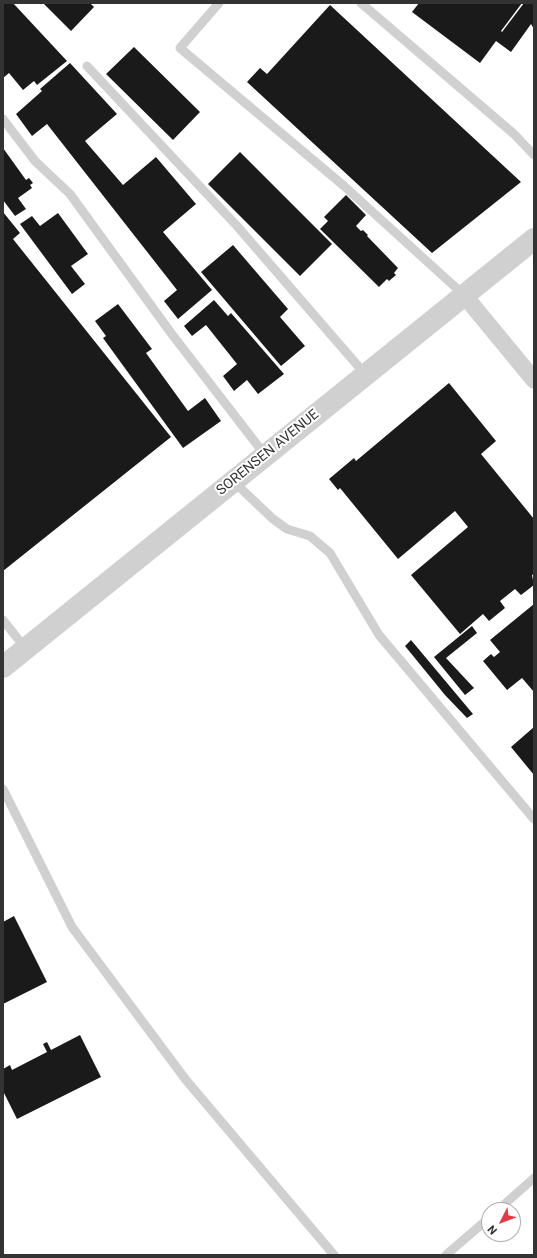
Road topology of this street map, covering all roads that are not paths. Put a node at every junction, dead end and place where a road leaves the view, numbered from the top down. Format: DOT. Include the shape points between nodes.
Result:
graph roads {
  1 [pos="219,3"];
  2 [pos="360,3"];
  3 [pos="87,66"];
  4 [pos="3,119"];
  5 [pos="534,155"];
  6 [pos="534,239"];
  7 [pos="464,295"];
  8 [pos="365,374"];
  9 [pos="534,380"];
  10 [pos="265,455"];
  11 [pos="233,481"];
  12 [pos="3,620"];
  13 [pos="26,649"];
  14 [pos="3,667"];
  15 [pos="3,789"];
  16 [pos="534,819"];
  17 [pos="534,1178"];
  18 [pos="507,1202"];
  19 [pos="481,1225"];
  20 [pos="334,1255"];
  21 [pos="446,1255"];
  1 -- 7 [label="lane" via="180,48 344,186"];
  2 -- 5 [label="lane" via="514,134"];
  3 -- 8 [label="lane" via="237,226"];
  4 -- 10 [label="lane" via="35,161 70,194 171,333"];
  6 -- 7 [label="street, SORENSEN AVENUE"];
  7 -- 8 [label="street, SORENSEN AVENUE"];
  7 -- 9 [label="street"];
  8 -- 10 [label="street, SORENSEN AVENUE"];
  10 -- 11 [label="street, SORENSEN AVENUE"];
  11 -- 13 [label="street, SORENSEN AVENUE"];
  11 -- 16 [label="lane" via="273,519 288,529 310,536 330,553 380,635"];
  12 -- 13 [label="lane"];
  13 -- 14 [label="street, SORENSEN AVENUE"];
  15 -- 20 [label="lane" via="72,927 186,1080"];
  17 -- 18 [label="lane"];
  19 -- 21 [label="lane"];
}
